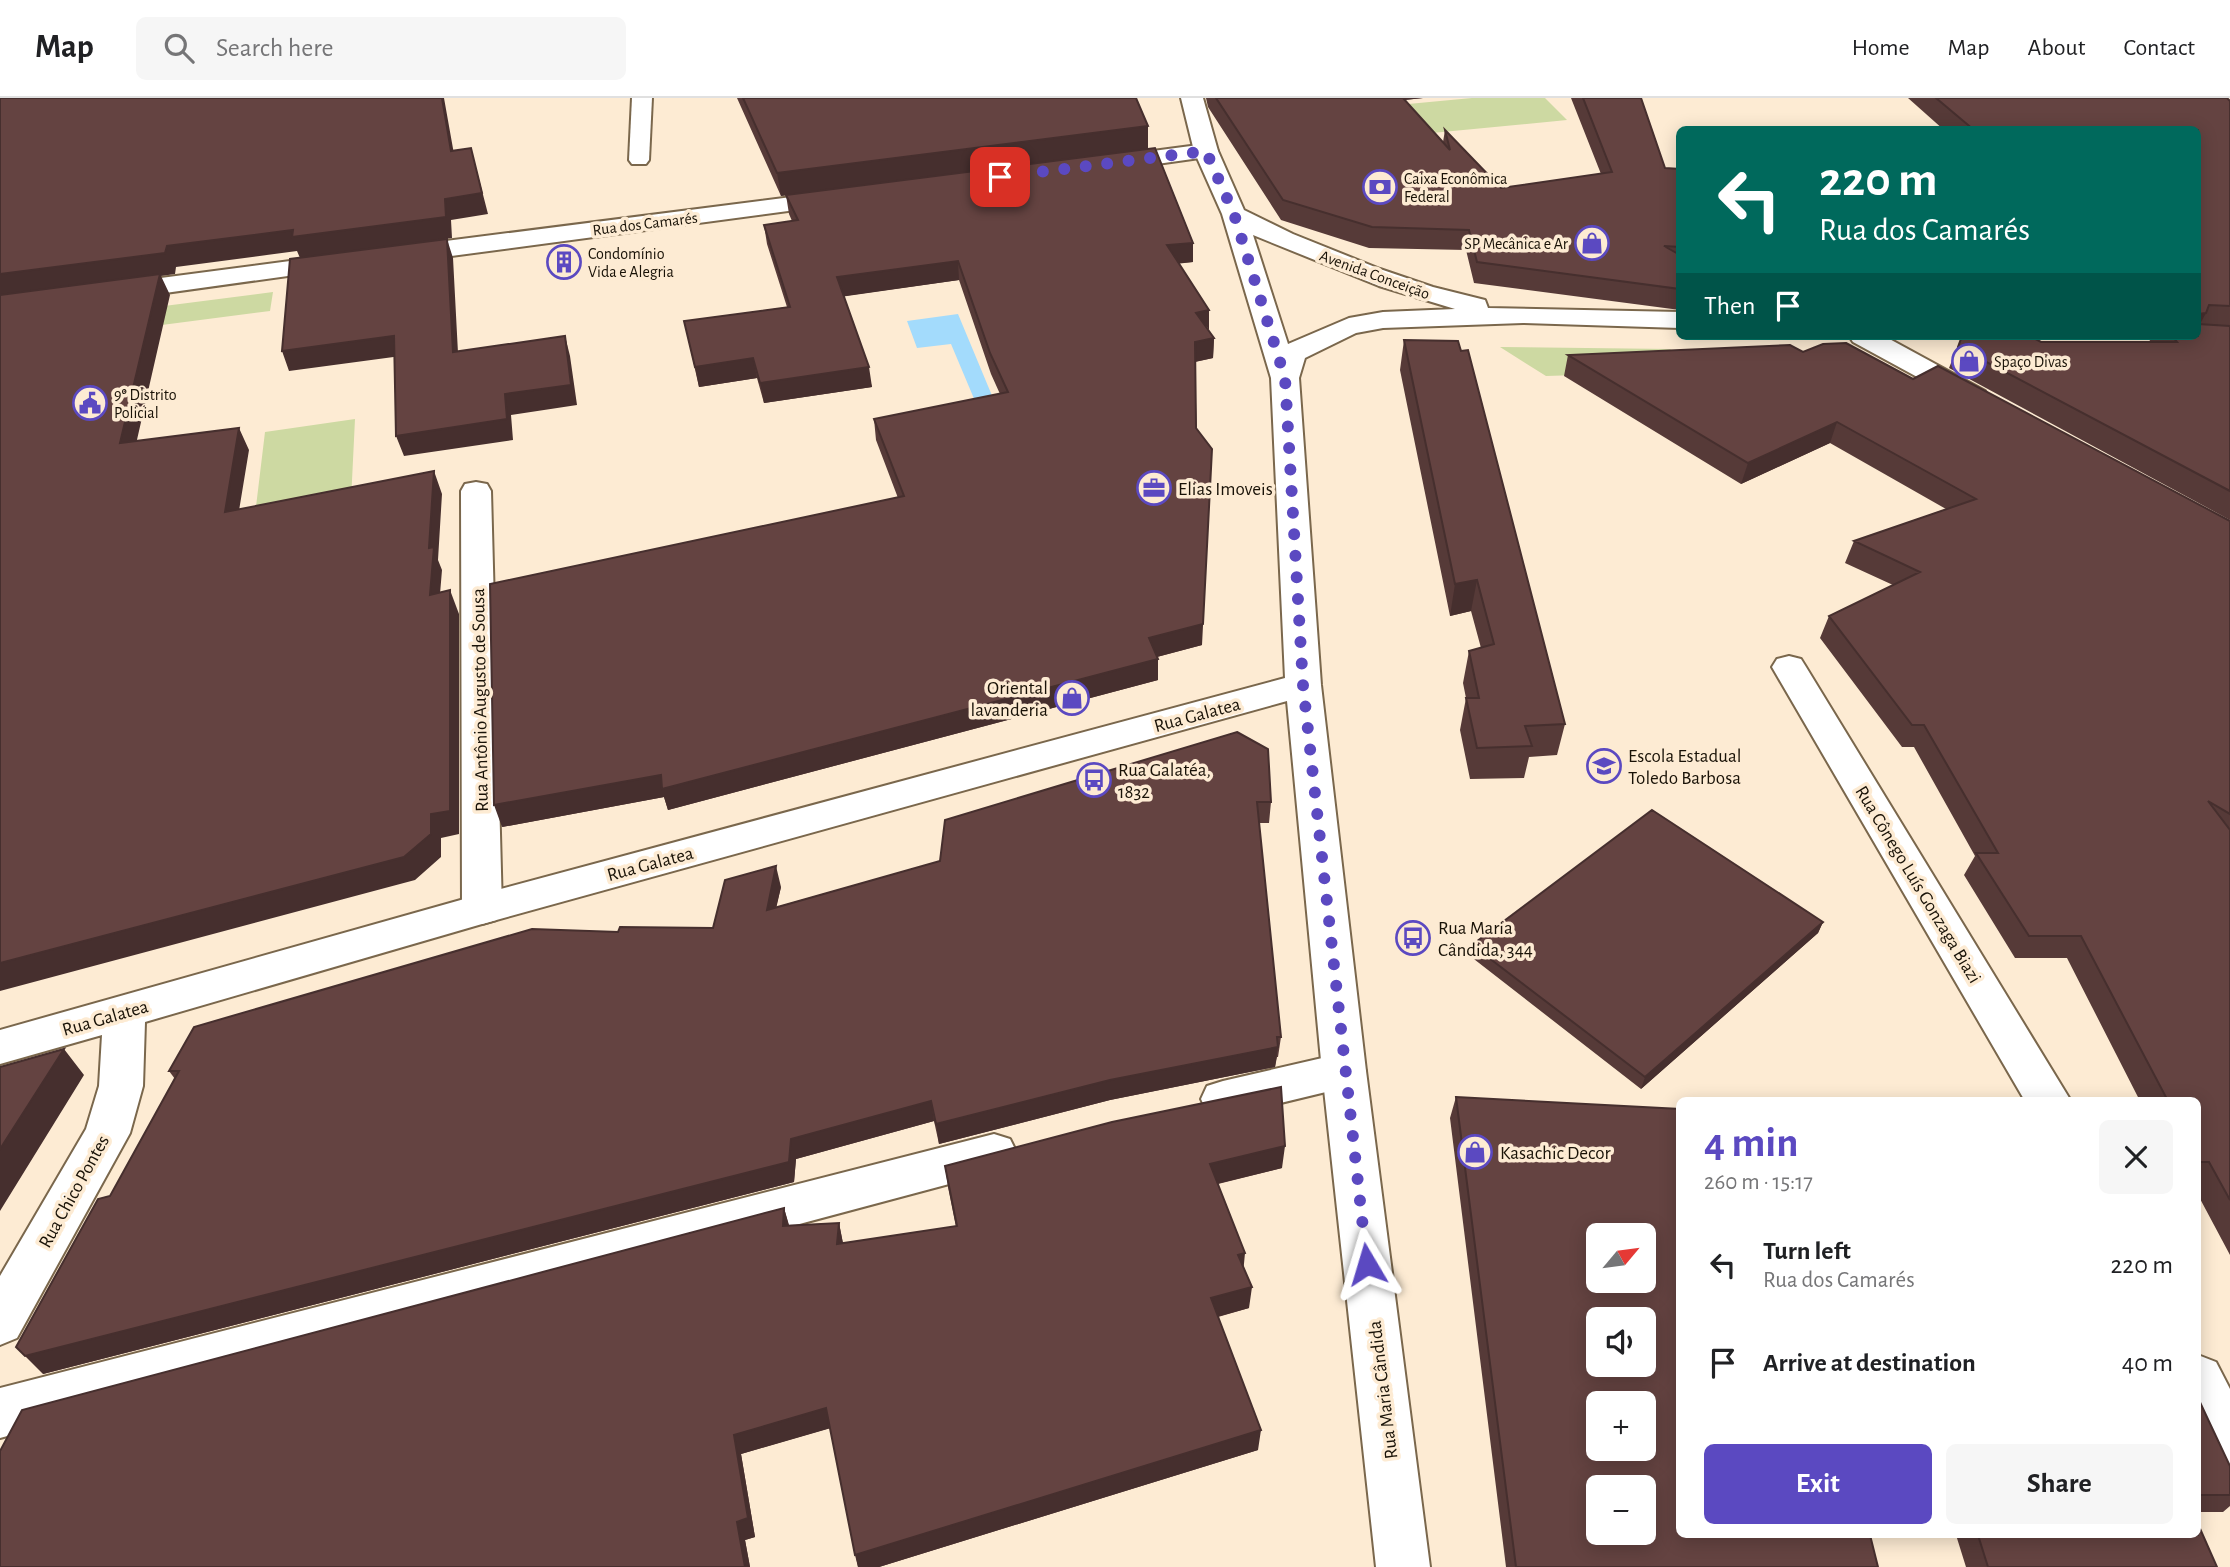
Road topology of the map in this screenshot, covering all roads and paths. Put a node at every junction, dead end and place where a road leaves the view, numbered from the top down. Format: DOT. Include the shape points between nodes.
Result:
graph roads {
  1 [pos="642,98"];
  2 [pos="1192,98"];
  3 [pos="1206,151"];
  4 [pos="639,160"];
  5 [pos="1083,167"];
  6 [pos="861,195"];
  7 [pos="1234,214"];
  8 [pos="86,296"];
  9 [pos="1523,315"];
  10 [pos="1676,320"];
  11 [pos="1870,340"];
  12 [pos="1285,378"];
  13 [pos="1997,409"];
  14 [pos="476,491"];
  15 [pos="1789,667"];
  16 [pos="1303,685"];
  17 [pos="482,909"];
  18 [pos="124,1011"];
  19 [pos="0,1047"];
  20 [pos="1344,1071"];
  21 [pos="2047,1097"];
  22 [pos="1187,1107"];
  23 [pos="1034,1142"];
  24 [pos="0,1322"];
  25 [pos="2201,1386"];
  26 [pos="0,1413"];
  27 [pos="2230,1443"];
  28 [pos="1403,1567"];
  1 -- 4 [label="lane"];
  2 -- 3 [label="main road, Rua Maria Cândida"];
  3 -- 5 [label="main road"];
  3 -- 7 [label="main road, Rua Maria Cândida"];
  6 -- 8 [label="main road, Rua dos Camarés"];
  7 -- 9 [label="main road, Avenida Conceição" via="1263,232 1387,279 1466,304"];
  7 -- 12 [label="main road, Rua Maria Cândida"];
  9 -- 10 [label="main road, Avenida Conceição"];
  9 -- 12 [label="main road, Avenida Conceição" via="1383,320 1349,326 1292,353"];
  11 -- 13 [label="main road"];
  12 -- 16 [label="main road, Rua Maria Cândida"];
  14 -- 17 [label="main road, Rua Antônio Augusto de Sousa"];
  15 -- 21 [label="main road, Rua Cônego Luís Gonzaga Biazi"];
  16 -- 17 [label="main road, Rua Galatea"];
  16 -- 20 [label="main road, Rua Maria Cândida"];
  17 -- 18 [label="main road, Rua Galatea"];
  18 -- 19 [label="main road, Rua Galatea"];
  18 -- 24 [label="main road, Rua Chico Pontes" via="121,1086 107,1133"];
  20 -- 22 [label="main road"];
  20 -- 28 [label="main road, Rua Maria Cândida"];
  23 -- 26 [label="main road"];
  25 -- 27 [label="main road"];
}
